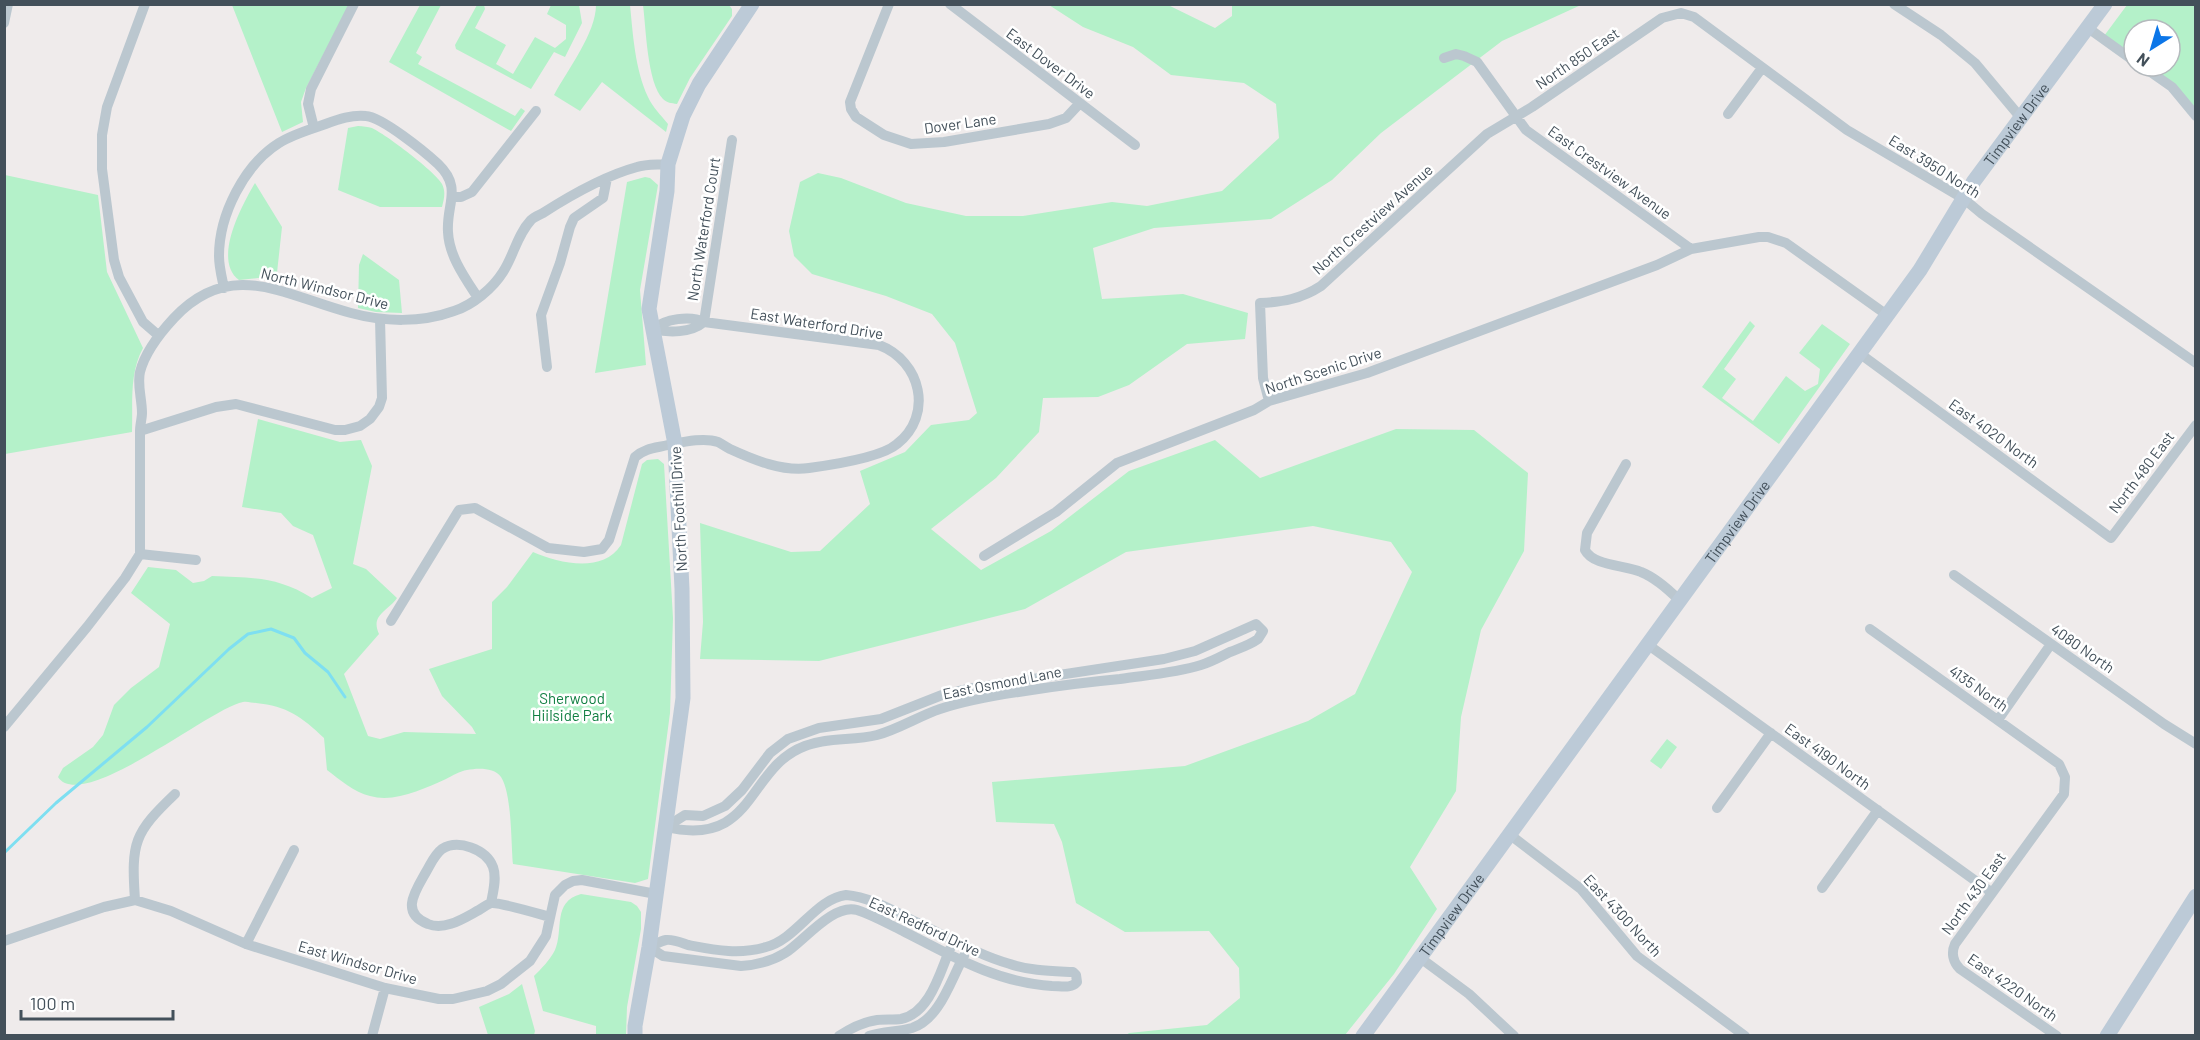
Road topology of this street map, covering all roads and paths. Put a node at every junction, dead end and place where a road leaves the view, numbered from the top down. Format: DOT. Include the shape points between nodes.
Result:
graph roads {
  1 [pos="8,4"];
  2 [pos="145,4"];
  3 [pos="354,4"];
  4 [pos="752,4"];
  5 [pos="889,4"];
  6 [pos="950,4"];
  7 [pos="1894,4"];
  8 [pos="2105,4"];
  9 [pos="1689,14"];
  10 [pos="4,23"];
  11 [pos="2088,28"];
  12 [pos="2122,52"];
  13 [pos="1444,58"];
  14 [pos="1762,68"];
  15 [pos="2159,78"];
  16 [pos="1080,103"];
  17 [pos="536,111"];
  18 [pos="1728,114"];
  19 [pos="1514,116"];
  20 [pos="2196,116"];
  21 [pos="2021,118"];
  22 [pos="314,128"];
  23 [pos="732,140"];
  24 [pos="1135,145"];
  25 [pos="668,164"];
  26 [pos="607,178"];
  27 [pos="453,196"];
  28 [pos="1964,198"];
  29 [pos="1691,249"];
  30 [pos="224,288"];
  31 [pos="478,298"];
  32 [pos="1887,315"];
  33 [pos="380,319"];
  34 [pos="704,322"];
  35 [pos="653,329"];
  36 [pos="158,335"];
  37 [pos="1859,353"];
  38 [pos="2196,363"];
  39 [pos="547,367"];
  40 [pos="1269,401"];
  41 [pos="2196,425"];
  42 [pos="140,431"];
  43 [pos="675,444"];
  44 [pos="1626,464"];
  45 [pos="2111,538"];
  46 [pos="140,554"];
  47 [pos="984,556"];
  48 [pos="196,560"];
  49 [pos="1954,575"];
  50 [pos="1679,600"];
  51 [pos="391,621"];
  52 [pos="1870,629"];
  53 [pos="1647,644"];
  54 [pos="2051,644"];
  55 [pos="898,713"];
  56 [pos="1998,720"];
  57 [pos="902,725"];
  58 [pos="4,727"];
  59 [pos="1771,733"];
  60 [pos="2196,744"];
  61 [pos="2065,777"];
  62 [pos="176,794"];
  63 [pos="1717,808"];
  64 [pos="1878,810"];
  65 [pos="709,814"];
  66 [pos="666,827"];
  67 [pos="712,827"];
  68 [pos="1509,834"];
  69 [pos="294,850"];
  70 [pos="1822,888"];
  71 [pos="1991,891"];
  72 [pos="656,894"];
  73 [pos="2196,896"];
  74 [pos="135,900"];
  75 [pos="491,903"];
  76 [pos="550,917"];
  77 [pos="954,940"];
  78 [pos="4,941"];
  79 [pos="246,944"];
  80 [pos="649,947"];
  81 [pos="968,947"];
  82 [pos="948,953"];
  83 [pos="1419,957"];
  84 [pos="962,960"];
  85 [pos="1954,961"];
  86 [pos="386,988"];
  87 [pos="372,1035"];
  88 [pos="635,1035"];
  89 [pos="839,1035"];
  90 [pos="869,1035"];
  91 [pos="1363,1035"];
  92 [pos="1514,1035"];
  93 [pos="1745,1035"];
  94 [pos="2057,1035"];
  95 [pos="2107,1035"];
  1 -- 10 [label="street"];
  2 -- 36 [label="street" via="107,106 102,169 114,260 143,322"];
  3 -- 22 [label="street" via="311,89 308,104"];
  4 -- 25 [label="street, North Foothill Drive" via="682,116"];
  5 -- 16 [label="street, Dover Lane" via="850,102 856,117 884,135 910,144 944,142 1049,124 1066,118"];
  6 -- 16 [label="street, East Dover Drive"];
  7 -- 21 [label="street" via="1975,63"];
  8 -- 11 [label="street, Timpview Drive"];
  9 -- 14 [label="street, East 3950 North"];
  9 -- 19 [label="street, North 850 East" via="1662,18"];
  11 -- 12 [label="street"];
  11 -- 21 [label="street, Timpview Drive"];
  13 -- 19 [label="street, East Crestview Avenue" via="1456,54 1477,62"];
  14 -- 18 [label="street"];
  14 -- 28 [label="street, East 3950 North" via="1847,130"];
  15 -- 20 [label="street"];
  16 -- 24 [label="street, East Dover Drive"];
  17 -- 27 [label="street" via="472,192"];
  19 -- 29 [label="street, East Crestview Avenue" via="1526,130"];
  19 -- 40 [label="street, North Crestview Avenue" via="1487,134 1321,286 1290,301 1260,303 1263,378"];
  21 -- 28 [label="street, Timpview Drive"];
  22 -- 27 [label="street" via="347,117 379,120 438,164 448,176"];
  22 -- 30 [label="street" via="279,143 253,167 233,197 221,234 219,257"];
  23 -- 34 [label="street, North Waterford Court"];
  25 -- 26 [label="street, North Windsor Drive" via="638,167"];
  25 -- 35 [label="street, North Foothill Drive" via="649,309"];
  26 -- 31 [label="street, North Windsor Drive" via="533,218 504,271"];
  26 -- 39 [label="street" via="603,198 574,218 541,315"];
  27 -- 31 [label="street" via="448,231 452,252"];
  28 -- 32 [label="street, Timpview Drive"];
  28 -- 38 [label="street, East 3950 North"];
  29 -- 32 [label="street, North Scenic Drive" via="1759,237 1777,239"];
  29 -- 40 [label="street, North Scenic Drive" via="1396,362"];
  30 -- 33 [label="street, North Windsor Drive" via="239,284 262,286"];
  30 -- 36 [label="street, North Windsor Drive" via="200,297"];
  31 -- 33 [label="street, North Windsor Drive" via="455,311 398,321"];
  32 -- 37 [label="street, Timpview Drive"];
  33 -- 42 [label="street" via="382,398 374,414 360,426 335,430 236,404"];
  34 -- 35 [label="street, East Waterford Drive" via="696,318 662,321"];
  34 -- 43 [label="street, East Waterford Drive" via="879,345 897,354 913,373 918,385 918,411 907,434 885,452 808,468 762,462 730,449"];
  35 -- 43 [label="street, North Foothill Drive"];
  36 -- 42 [label="street, North Windsor Drive" via="140,372"];
  37 -- 45 [label="street, East 4020 North"];
  37 -- 50 [label="street, Timpview Drive"];
  40 -- 47 [label="street, North Scenic Drive" via="1118,462 1056,512"];
  41 -- 45 [label="street, North 480 East"];
  42 -- 46 [label="street, North Windsor Drive"];
  43 -- 51 [label="street, East Waterford Drive" via="643,450 635,457 609,540 602,549 548,549 476,508 459,510"];
  43 -- 66 [label="street, North Foothill Drive" via="683,698"];
  44 -- 50 [label="street" via="1587,533 1585,550 1590,557 1605,563 1642,572"];
  46 -- 48 [label="street"];
  46 -- 58 [label="street" via="93,619"];
  49 -- 54 [label="street, 4080 North"];
  50 -- 53 [label="street, Timpview Drive"];
  52 -- 56 [label="street, 4135 North"];
  53 -- 59 [label="street, East 4190 North"];
  53 -- 68 [label="street, Timpview Drive"];
  54 -- 56 [label="street"];
  54 -- 60 [label="street, 4080 North"];
  55 -- 57 [label="street"];
  55 -- 57 [label="street, East Osmond Lane" via="967,689 1196,651 1256,624 1263,631 1253,643 1202,665 974,700"];
  55 -- 65 [label="street, East Osmond Lane" via="865,723 813,729 788,739 763,761 736,797"];
  56 -- 61 [label="street, 4135 North" via="2059,764"];
  57 -- 67 [label="street, East Osmond Lane" via="877,735 821,741 790,753 772,769 737,815"];
  59 -- 63 [label="street"];
  59 -- 64 [label="street, East 4190 North"];
  61 -- 71 [label="street, North 430 East" via="2064,795"];
  62 -- 74 [label="street" via="150,818 137,840"];
  64 -- 70 [label="street"];
  64 -- 71 [label="street, East 4190 North"];
  65 -- 66 [label="street, East Osmond Lane" via="685,815"];
  65 -- 67 [label="street"];
  66 -- 67 [label="street, East Osmond Lane" via="686,832"];
  66 -- 72 [label="street, North Foothill Drive"];
  68 -- 83 [label="street, Timpview Drive"];
  68 -- 93 [label="street, East 4300 North" via="1581,889 1637,956"];
  69 -- 79 [label="street"];
  71 -- 85 [label="street, North 430 East" via="1954,944"];
  72 -- 76 [label="street, East Windsor Drive" via="573,881 555,895"];
  72 -- 80 [label="street, North Foothill Drive"];
  73 -- 95 [label="street"];
  74 -- 78 [label="street, East Windsor Drive"];
  74 -- 79 [label="street, East Windsor Drive" via="171,911"];
  75 -- 75 [label="street" via="444,927 418,920 411,898 436,854 456,845 473,848 492,865"];
  75 -- 76 [label="street"];
  76 -- 86 [label="street, East Windsor Drive" via="546,936 530,961 487,991 439,999"];
  77 -- 80 [label="street, East Redford Drive" via="885,907 846,895 828,901 768,947 733,952 668,939"];
  77 -- 81 [label="street, East Redford Drive"];
  77 -- 82 [label="street"];
  79 -- 86 [label="street, East Windsor Drive"];
  80 -- 82 [label="street, East Redford Drive" via="663,956 752,965 783,955 827,919 851,909"];
  80 -- 88 [label="street, North Foothill Drive"];
  81 -- 84 [label="street"];
  81 -- 84 [label="street, East Redford Drive" via="1012,965 1073,972 1077,982 1070,986 1027,984"];
  82 -- 84 [label="street, East Redford Drive"];
  82 -- 89 [label="street" via="930,995 912,1015 856,1025"];
  83 -- 91 [label="street, Timpview Drive"];
  83 -- 92 [label="street" via="1469,994"];
  84 -- 90 [label="street" via="926,1020 914,1027"];
  85 -- 94 [label="street, East 4220 North"];
  86 -- 87 [label="street"];
}
